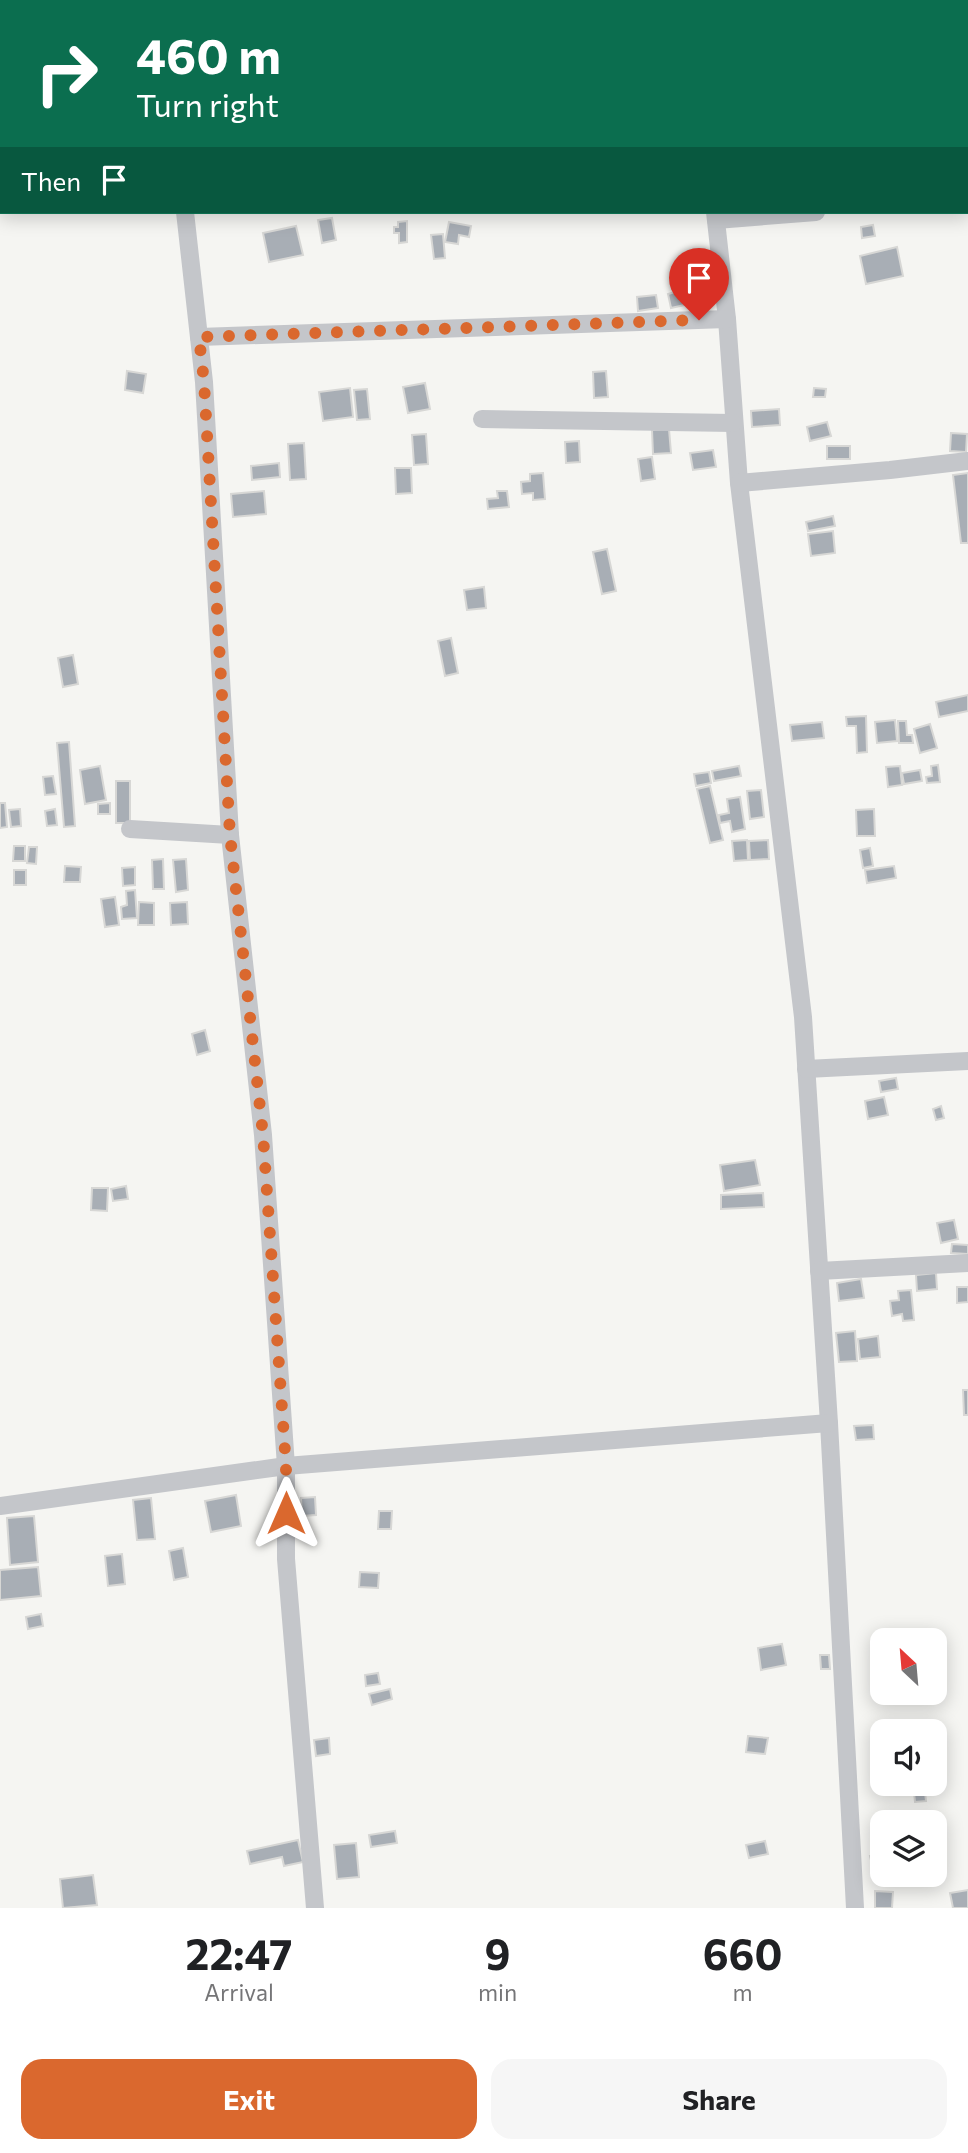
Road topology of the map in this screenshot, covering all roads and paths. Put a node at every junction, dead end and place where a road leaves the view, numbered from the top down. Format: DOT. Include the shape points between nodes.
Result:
graph roads {
  1 [pos="185,214"];
  2 [pos="766,214"];
  3 [pos="716,216"];
  4 [pos="727,319"];
  5 [pos="199,337"];
  6 [pos="482,419"];
  7 [pos="733,423"];
  8 [pos="968,461"];
  9 [pos="739,482"];
  10 [pos="130,829"];
  11 [pos="230,835"];
  12 [pos="968,1061"];
  13 [pos="806,1069"];
  14 [pos="968,1263"];
  15 [pos="819,1271"];
  16 [pos="829,1423"];
  17 [pos="286,1466"];
  18 [pos="0,1506"];
  19 [pos="315,1908"];
  20 [pos="855,1908"];
  1 -- 5 [label="street"];
  2 -- 3 [label="street"];
  3 -- 4 [label="street"];
  4 -- 5 [label="street"];
  4 -- 7 [label="street"];
  5 -- 11 [label="street"];
  6 -- 7 [label="street"];
  7 -- 9 [label="street"];
  8 -- 9 [label="street"];
  9 -- 13 [label="street" via="802,1003"];
  10 -- 11 [label="street"];
  11 -- 17 [label="street" via="263,1135"];
  12 -- 13 [label="street"];
  13 -- 15 [label="street"];
  14 -- 15 [label="street"];
  15 -- 16 [label="street"];
  16 -- 17 [label="street"];
  16 -- 20 [label="street"];
  17 -- 18 [label="street"];
  17 -- 19 [label="street" via="286,1559"];
}
